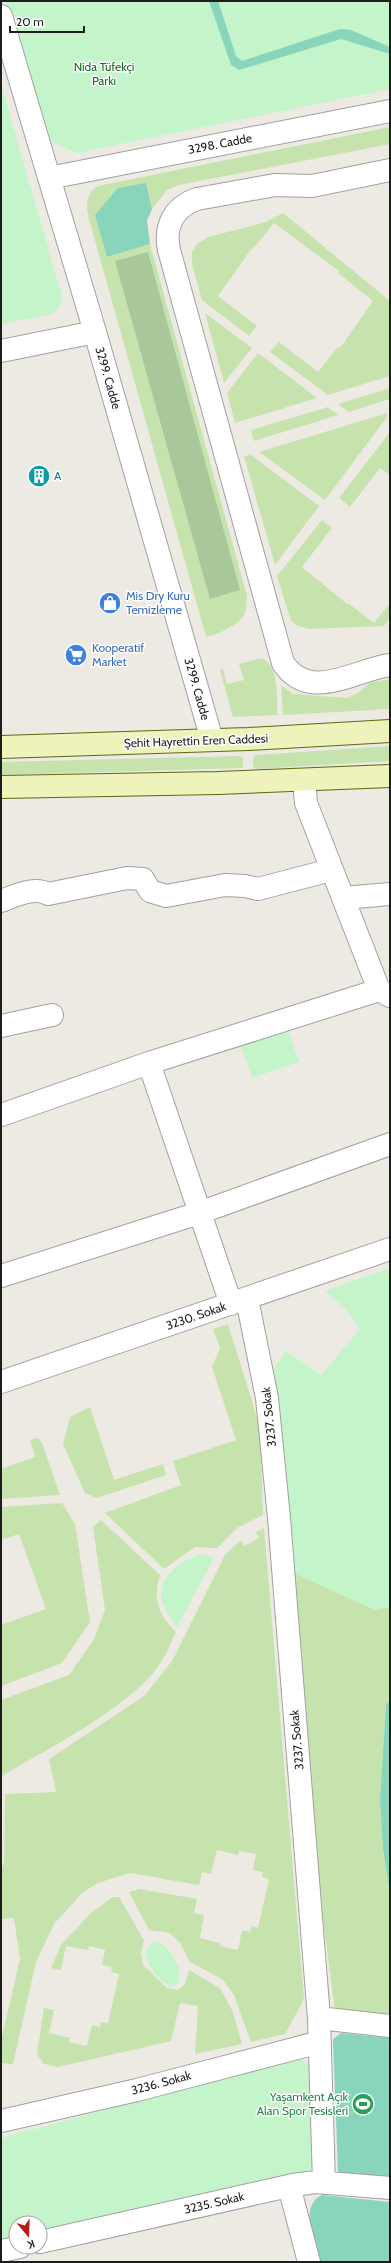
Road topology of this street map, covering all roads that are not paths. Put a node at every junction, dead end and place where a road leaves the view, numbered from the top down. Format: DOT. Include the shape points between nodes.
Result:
graph roads {
  1 [pos="1,16"];
  2 [pos="390,111"];
  3 [pos="390,170"];
  4 [pos="49,178"];
  5 [pos="95,332"];
  6 [pos="1,351"];
  7 [pos="390,665"];
  8 [pos="390,731"];
  9 [pos="212,740"];
  10 [pos="1,747"];
  11 [pos="390,776"];
  12 [pos="304,780"];
  13 [pos="1,787"];
  14 [pos="332,870"];
  15 [pos="390,894"];
  16 [pos="343,898"];
  17 [pos="1,901"];
  18 [pos="384,993"];
  19 [pos="52,1015"];
  20 [pos="1,1026"];
  21 [pos="149,1063"];
  22 [pos="1,1115"];
  23 [pos="390,1144"];
  24 [pos="199,1213"];
  25 [pos="390,1249"];
  26 [pos="1,1276"];
  27 [pos="239,1301"];
  28 [pos="1,1382"];
  29 [pos="319,2018"];
  30 [pos="390,2026"];
  31 [pos="320,2042"];
  32 [pos="1,2121"];
  33 [pos="324,2183"];
  34 [pos="289,2186"];
  35 [pos="390,2188"];
  36 [pos="48,2240"];
  37 [pos="309,2262"];
  1 -- 4 [label="street, 3299. Cadde"];
  2 -- 4 [label="street, 3298. Cadde"];
  3 -- 7 [label="street" via="312,186 275,185 189,201 176,212 168,226 167,234 169,250 283,662 297,678 318,682 332,682 362,671"];
  4 -- 5 [label="street, 3299. Cadde"];
  5 -- 6 [label="street"];
  5 -- 9 [label="street, 3299. Cadde"];
  8 -- 9 [label="main road, Şehit Hayrettin Eren Caddesi"];
  9 -- 10 [label="main road, Şehit Hayrettin Eren Caddesi"];
  11 -- 12 [label="main road"];
  12 -- 13 [label="main road"];
  12 -- 14 [label="street" via="306,803"];
  14 -- 16 [label="street"];
  14 -- 17 [label="street" via="258,889 225,885 166,896 150,891 143,879 127,878 48,894 41,890 30,891"];
  15 -- 16 [label="street"];
  16 -- 18 [label="street"];
  18 -- 21 [label="street"];
  19 -- 20 [label="street"];
  21 -- 22 [label="street"];
  21 -- 24 [label="street, 3237. Sokak"];
  23 -- 24 [label="street"];
  24 -- 26 [label="street"];
  24 -- 27 [label="street, 3237. Sokak"];
  25 -- 27 [label="street, 3230. Sokak"];
  27 -- 28 [label="street, 3230. Sokak"];
  27 -- 29 [label="street, 3237. Sokak" via="260,1358 269,1415"];
  29 -- 30 [label="street"];
  29 -- 31 [label="street, 3237. Sokak"];
  31 -- 32 [label="street, 3236. Sokak" via="137,2090"];
  31 -- 33 [label="street, 3237. Sokak"];
  33 -- 34 [label="street, 3235. Sokak"];
  33 -- 35 [label="street, 3235. Sokak"];
  34 -- 36 [label="street, 3235. Sokak"];
  34 -- 37 [label="street"];
}
